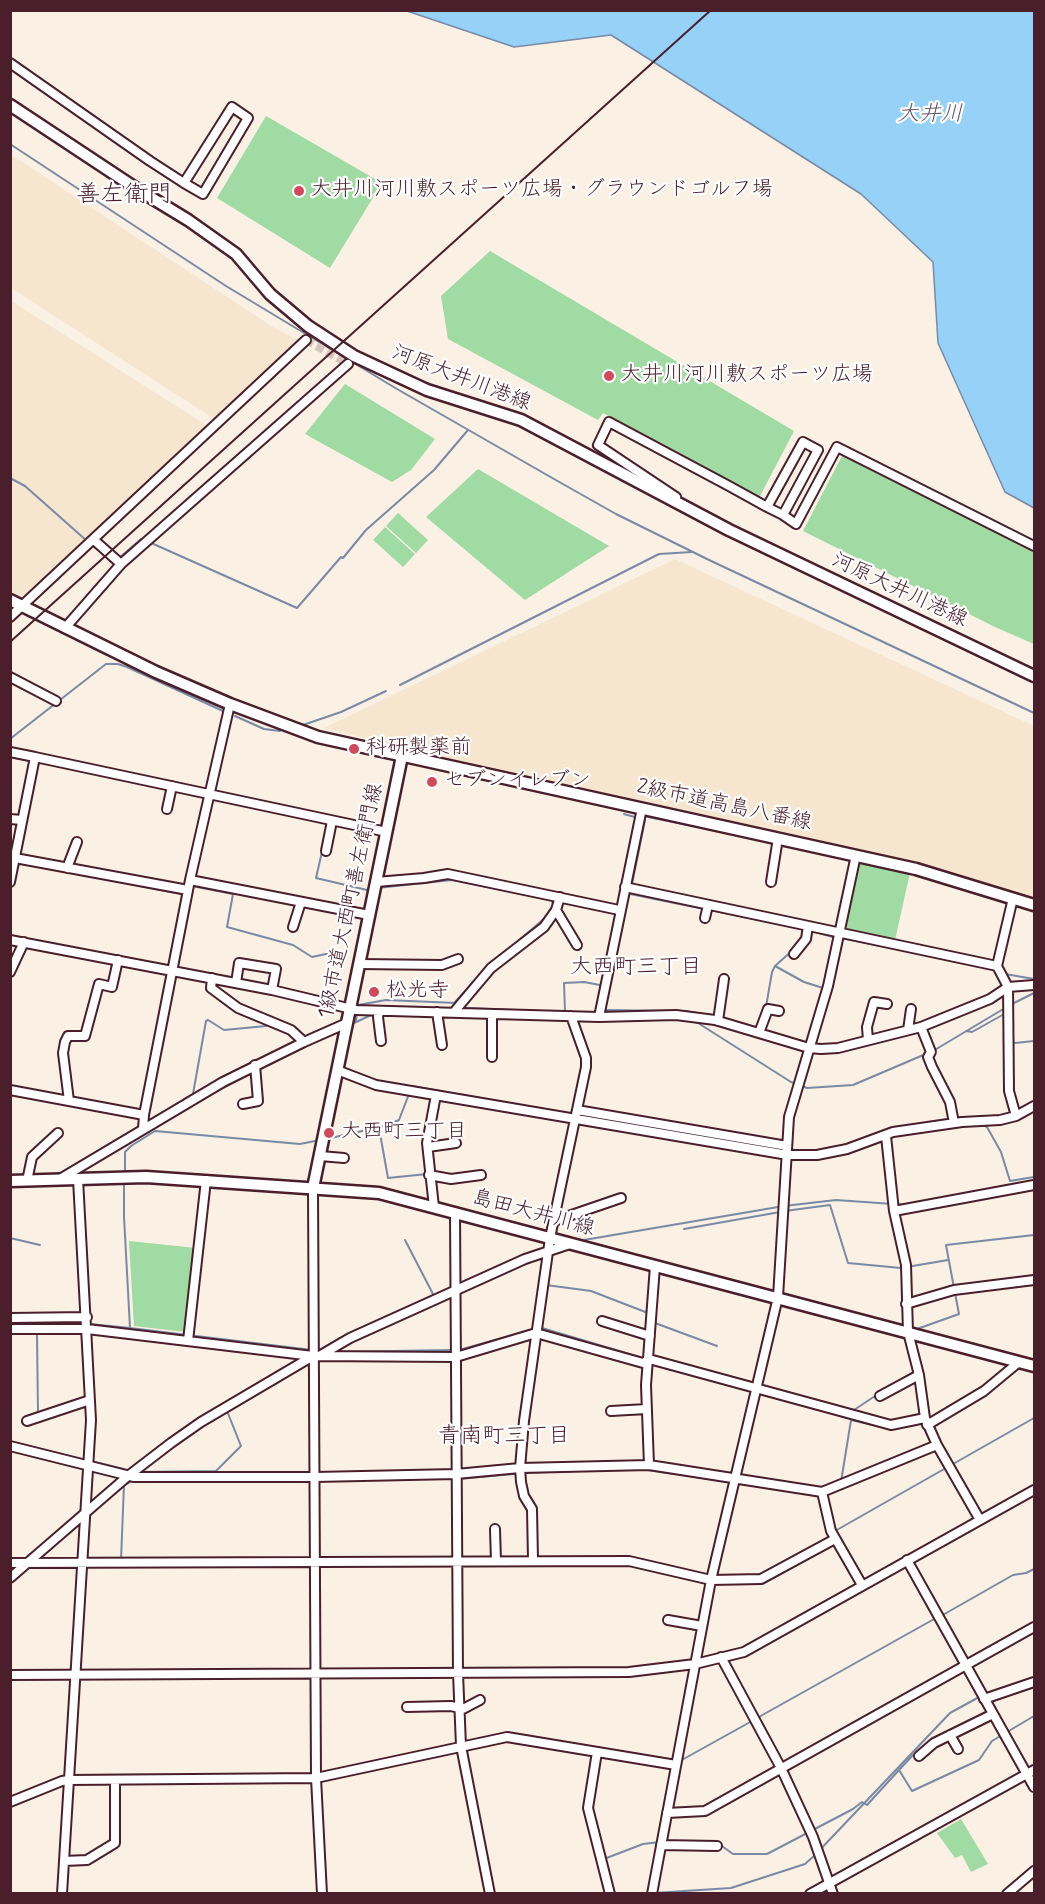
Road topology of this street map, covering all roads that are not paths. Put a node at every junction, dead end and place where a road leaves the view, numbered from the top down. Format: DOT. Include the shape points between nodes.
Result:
graph roads {
  1 [pos="10,63"];
  2 [pos="10,105"];
  3 [pos="184,183"];
  4 [pos="306,340"];
  5 [pos="348,364"];
  6 [pos="678,504"];
  7 [pos="767,507"];
  8 [pos="783,515"];
  9 [pos="94,540"];
  10 [pos="1035,546"];
  11 [pos="121,564"];
  12 [pos="10,600"];
  13 [pos="23,606"];
  14 [pos="10,618"];
  15 [pos="65,628"];
  16 [pos="1035,676"];
  17 [pos="10,677"];
  18 [pos="56,701"];
  19 [pos="230,705"];
  20 [pos="10,752"];
  21 [pos="402,756"];
  22 [pos="35,757"];
  23 [pos="172,786"];
  24 [pos="208,794"];
  25 [pos="642,808"];
  26 [pos="166,809"];
  27 [pos="10,819"];
  28 [pos="22,820"];
  29 [pos="332,820"];
  30 [pos="387,832"];
  31 [pos="778,838"];
  32 [pos="77,842"];
  33 [pos="326,851"];
  34 [pos="14,852"];
  35 [pos="856,855"];
  36 [pos="67,868"];
  37 [pos="190,880"];
  38 [pos="10,882"];
  39 [pos="376,882"];
  40 [pos="771,882"];
  41 [pos="626,887"];
  42 [pos="188,890"];
  43 [pos="560,897"];
  44 [pos="1013,898"];
  45 [pos="301,902"];
  46 [pos="708,904"];
  47 [pos="1035,905"];
  48 [pos="556,910"];
  49 [pos="619,910"];
  50 [pos="369,915"];
  51 [pos="705,918"];
  52 [pos="808,926"];
  53 [pos="293,927"];
  54 [pos="840,934"];
  55 [pos="10,940"];
  56 [pos="24,942"];
  57 [pos="577,945"];
  58 [pos="795,954"];
  59 [pos="458,959"];
  60 [pos="118,960"];
  61 [pos="359,964"];
  62 [pos="997,966"];
  63 [pos="172,970"];
  64 [pos="10,972"];
  65 [pos="212,978"];
  66 [pos="724,979"];
  67 [pos="236,983"];
  68 [pos="1035,985"];
  69 [pos="1008,987"];
  70 [pos="272,990"];
  71 [pos="887,1004"];
  72 [pos="350,1008"];
  73 [pos="911,1009"];
  74 [pos="379,1011"];
  75 [pos="779,1011"];
  76 [pos="437,1012"];
  77 [pos="454,1012"];
  78 [pos="492,1014"];
  79 [pos="571,1016"];
  80 [pos="598,1017"];
  81 [pos="718,1021"];
  82 [pos="347,1023"];
  83 [pos="921,1028"];
  84 [pos="908,1030"];
  85 [pos="759,1033"];
  86 [pos="868,1040"];
  87 [pos="304,1041"];
  88 [pos="381,1041"];
  89 [pos="442,1045"];
  90 [pos="808,1048"];
  91 [pos="492,1057"];
  92 [pos="255,1065"];
  93 [pos="337,1070"];
  94 [pos="10,1090"];
  95 [pos="436,1095"];
  96 [pos="69,1101"];
  97 [pos="243,1104"];
  98 [pos="1035,1106"];
  99 [pos="577,1110"];
  100 [pos="144,1115"];
  101 [pos="1016,1116"];
  102 [pos="575,1119"];
  103 [pos="954,1123"];
  104 [pos="144,1129"];
  105 [pos="58,1133"];
  106 [pos="886,1136"];
  107 [pos="456,1143"];
  108 [pos="787,1146"];
  109 [pos="428,1147"];
  110 [pos="788,1155"];
  111 [pos="320,1156"];
  112 [pos="344,1158"];
  113 [pos="429,1175"];
  114 [pos="481,1176"];
  115 [pos="78,1179"];
  116 [pos="59,1180"];
  117 [pos="206,1180"];
  118 [pos="10,1181"];
  119 [pos="27,1181"];
  120 [pos="1035,1185"];
  121 [pos="314,1188"];
  122 [pos="621,1198"];
  123 [pos="434,1207"];
  124 [pos="894,1211"];
  125 [pos="455,1213"];
  126 [pos="554,1221"];
  127 [pos="550,1238"];
  128 [pos="572,1244"];
  129 [pos="548,1251"];
  130 [pos="655,1266"];
  131 [pos="1035,1280"];
  132 [pos="455,1290"];
  133 [pos="778,1297"];
  134 [pos="906,1304"];
  135 [pos="87,1317"];
  136 [pos="10,1318"];
  137 [pos="603,1320"];
  138 [pos="10,1329"];
  139 [pos="87,1329"];
  140 [pos="908,1332"];
  141 [pos="536,1333"];
  142 [pos="650,1336"];
  143 [pos="188,1341"];
  144 [pos="316,1356"];
  145 [pos="456,1357"];
  146 [pos="649,1359"];
  147 [pos="1019,1362"];
  148 [pos="1035,1366"];
  149 [pos="919,1375"];
  150 [pos="757,1389"];
  151 [pos="880,1396"];
  152 [pos="90,1400"];
  153 [pos="647,1409"];
  154 [pos="611,1411"];
  155 [pos="27,1421"];
  156 [pos="926,1422"];
  157 [pos="937,1444"];
  158 [pos="10,1446"];
  159 [pos="649,1465"];
  160 [pos="88,1466"];
  161 [pos="520,1468"];
  162 [pos="456,1474"];
  163 [pos="128,1476"];
  164 [pos="315,1477"];
  165 [pos="735,1479"];
  166 [pos="1035,1490"];
  167 [pos="822,1492"];
  168 [pos="85,1512"];
  169 [pos="980,1520"];
  170 [pos="495,1529"];
  171 [pos="835,1539"];
  172 [pos="532,1560"];
  173 [pos="907,1560"];
  174 [pos="496,1561"];
  175 [pos="458,1562"];
  176 [pos="10,1563"];
  177 [pos="26,1563"];
  178 [pos="82,1563"];
  179 [pos="315,1563"];
  180 [pos="10,1578"];
  181 [pos="711,1580"];
  182 [pos="862,1586"];
  183 [pos="668,1620"];
  184 [pos="702,1626"];
  185 [pos="1035,1627"];
  186 [pos="721,1657"];
  187 [pos="695,1664"];
  188 [pos="966,1666"];
  189 [pos="458,1673"];
  190 [pos="316,1674"];
  191 [pos="10,1675"];
  192 [pos="76,1675"];
  193 [pos="1035,1682"];
  194 [pos="984,1700"];
  195 [pos="480,1701"];
  196 [pos="407,1707"];
  197 [pos="459,1707"];
  198 [pos="993,1714"];
  199 [pos="950,1735"];
  200 [pos="461,1746"];
  201 [pos="958,1749"];
  202 [pos="597,1752"];
  203 [pos="919,1756"];
  204 [pos="676,1765"];
  205 [pos="781,1767"];
  206 [pos="1035,1770"];
  207 [pos="1027,1775"];
  208 [pos="316,1778"];
  209 [pos="69,1780"];
  210 [pos="115,1780"];
  211 [pos="1035,1787"];
  212 [pos="10,1802"];
  213 [pos="667,1813"];
  214 [pos="661,1845"];
  215 [pos="717,1846"];
  216 [pos="64,1861"];
  217 [pos="1035,1871"];
  218 [pos="831,1882"];
  219 [pos="62,1893"];
  220 [pos="322,1893"];
  221 [pos="490,1893"];
  222 [pos="610,1893"];
  223 [pos="652,1893"];
  224 [pos="810,1893"];
  225 [pos="833,1893"];
  226 [pos="1007,1893"];
  1 -- 3 [label="street"];
  2 -- 6 [label="main road, 河原大井川港線" via="236,254 294,315 354,356 427,390 521,420"];
  3 -- 3 [label="street" via="203,194 248,118 232,107"];
  4 -- 9 [label="street"];
  5 -- 11 [label="street"];
  6 -- 7 [label="street" via="678,498 598,445 609,422"];
  6 -- 16 [label="main road, 河原大井川港線"];
  7 -- 8 [label="street"];
  7 -- 8 [label="street" via="803,442 818,450"];
  8 -- 10 [label="street" via="796,524 837,447"];
  9 -- 11 [label="street"];
  9 -- 13 [label="street"];
  11 -- 15 [label="street"];
  12 -- 13 [label="main road"];
  13 -- 14 [label="street"];
  13 -- 15 [label="main road"];
  15 -- 19 [label="main road"];
  17 -- 18 [label="street"];
  19 -- 21 [label="main road" via="318,737"];
  19 -- 24 [label="street"];
  20 -- 22 [label="street"];
  21 -- 25 [label="main road, 2級市道高島八番線"];
  21 -- 30 [label="main road, 1級市道大西町善左衛門線"];
  22 -- 23 [label="street"];
  22 -- 28 [label="street"];
  23 -- 24 [label="street"];
  23 -- 26 [label="street"];
  24 -- 29 [label="street"];
  24 -- 37 [label="street"];
  25 -- 31 [label="main road, 2級市道高島八番線"];
  25 -- 41 [label="street"];
  27 -- 28 [label="street"];
  28 -- 34 [label="street"];
  29 -- 30 [label="street"];
  29 -- 33 [label="street"];
  30 -- 39 [label="main road, 1級市道大西町善左衛門線"];
  31 -- 35 [label="main road, 2級市道高島八番線"];
  31 -- 40 [label="street"];
  32 -- 36 [label="street"];
  34 -- 36 [label="street"];
  34 -- 38 [label="street"];
  35 -- 44 [label="main road, 2級市道高島八番線"];
  35 -- 54 [label="street"];
  36 -- 42 [label="street"];
  37 -- 42 [label="street"];
  37 -- 45 [label="street"];
  39 -- 43 [label="street" via="448,874"];
  39 -- 50 [label="main road, 1級市道大西町善左衛門線"];
  41 -- 46 [label="street"];
  41 -- 49 [label="street"];
  42 -- 63 [label="street"];
  43 -- 48 [label="street"];
  43 -- 49 [label="street"];
  44 -- 47 [label="main road, 2級市道高島八番線"];
  44 -- 62 [label="street"];
  45 -- 50 [label="street"];
  45 -- 53 [label="street"];
  46 -- 51 [label="street"];
  46 -- 52 [label="street"];
  48 -- 57 [label="street"];
  48 -- 77 [label="street" via="544,927 491,968"];
  49 -- 80 [label="street"];
  50 -- 61 [label="main road, 1級市道大西町善左衛門線"];
  52 -- 54 [label="street"];
  52 -- 58 [label="street" via="806,939"];
  54 -- 62 [label="street"];
  54 -- 90 [label="street"];
  55 -- 56 [label="street"];
  56 -- 60 [label="street"];
  56 -- 64 [label="street"];
  59 -- 61 [label="street" via="442,965"];
  60 -- 63 [label="street"];
  60 -- 96 [label="street" via="112,987 99,984 85,1036 68,1036 65,1042"];
  61 -- 72 [label="main road, 1級市道大西町善左衛門線"];
  62 -- 69 [label="street"];
  63 -- 65 [label="street"];
  63 -- 100 [label="street"];
  65 -- 67 [label="street"];
  65 -- 87 [label="street" via="211,988 238,1008 291,1029"];
  66 -- 81 [label="street"];
  67 -- 70 [label="street"];
  67 -- 70 [label="street" via="239,963 276,969"];
  68 -- 69 [label="street"];
  69 -- 83 [label="street" via="990,999"];
  69 -- 101 [label="street" via="1009,1090"];
  70 -- 72 [label="street"];
  71 -- 86 [label="street" via="874,1002 867,1027"];
  72 -- 74 [label="street"];
  72 -- 82 [label="main road, 1級市道大西町善左衛門線"];
  73 -- 84 [label="street"];
  74 -- 76 [label="street"];
  74 -- 88 [label="street"];
  75 -- 85 [label="street" via="768,1009"];
  76 -- 77 [label="street"];
  76 -- 89 [label="street"];
  77 -- 78 [label="street"];
  78 -- 79 [label="street"];
  78 -- 91 [label="street"];
  79 -- 80 [label="street"];
  79 -- 99 [label="street" via="586,1058"];
  80 -- 81 [label="street" via="676,1015"];
  81 -- 85 [label="street"];
  82 -- 87 [label="street"];
  82 -- 93 [label="main road, 1級市道大西町善左衛門線"];
  83 -- 84 [label="street"];
  83 -- 103 [label="street" via="931,1052 928,1057 950,1102"];
  84 -- 86 [label="street"];
  85 -- 90 [label="street"];
  86 -- 90 [label="street"];
  87 -- 92 [label="street"];
  90 -- 108 [label="street" via="789,1117"];
  92 -- 97 [label="street" via="258,1101"];
  92 -- 104 [label="street"];
  93 -- 95 [label="street" via="376,1085"];
  93 -- 111 [label="main road, 1級市道大西町善左衛門線"];
  94 -- 96 [label="street"];
  95 -- 102 [label="street"];
  95 -- 109 [label="street"];
  96 -- 100 [label="street"];
  98 -- 101 [label="street"];
  99 -- 102 [label="street"];
  99 -- 108 [label="street"];
  100 -- 104 [label="street"];
  101 -- 103 [label="street"];
  102 -- 110 [label="street"];
  102 -- 126 [label="street"];
  103 -- 106 [label="street"];
  104 -- 116 [label="street"];
  105 -- 119 [label="street" via="32,1157"];
  106 -- 110 [label="street" via="817,1155"];
  106 -- 124 [label="street"];
  107 -- 109 [label="street"];
  108 -- 110 [label="street"];
  109 -- 113 [label="street"];
  110 -- 133 [label="street"];
  111 -- 112 [label="street"];
  111 -- 121 [label="main road, 1級市道大西町善左衛門線"];
  113 -- 114 [label="street" via="451,1179"];
  113 -- 123 [label="street"];
  115 -- 116 [label="main road, 島田大井川線"];
  115 -- 117 [label="main road, 島田大井川線"];
  115 -- 135 [label="street"];
  116 -- 119 [label="main road, 島田大井川線"];
  117 -- 121 [label="main road, 島田大井川線"];
  117 -- 143 [label="street"];
  118 -- 119 [label="main road, 島田大井川線"];
  120 -- 124 [label="street"];
  121 -- 123 [label="main road, 島田大井川線" via="379,1193"];
  121 -- 144 [label="street"];
  122 -- 126 [label="street"];
  123 -- 125 [label="main road, 島田大井川線"];
  124 -- 134 [label="street" via="906,1265"];
  125 -- 127 [label="main road, 島田大井川線"];
  125 -- 132 [label="street"];
  126 -- 127 [label="street"];
  127 -- 128 [label="main road, 島田大井川線"];
  127 -- 129 [label="street"];
  128 -- 129 [label="street"];
  128 -- 130 [label="main road, 島田大井川線"];
  129 -- 132 [label="street"];
  129 -- 141 [label="street"];
  130 -- 133 [label="main road, 島田大井川線"];
  130 -- 142 [label="street"];
  131 -- 134 [label="street" via="954,1290"];
  132 -- 144 [label="street"];
  132 -- 145 [label="street"];
  133 -- 140 [label="main road, 島田大井川線"];
  133 -- 150 [label="street"];
  134 -- 140 [label="street"];
  135 -- 136 [label="street"];
  135 -- 139 [label="street"];
  137 -- 142 [label="street"];
  138 -- 139 [label="street"];
  139 -- 143 [label="street"];
  139 -- 152 [label="street"];
  140 -- 147 [label="main road, 島田大井川線"];
  140 -- 149 [label="street"];
  141 -- 145 [label="street"];
  141 -- 146 [label="street" via="643,1363"];
  141 -- 161 [label="street"];
  142 -- 146 [label="street"];
  143 -- 144 [label="street"];
  144 -- 145 [label="street"];
  144 -- 163 [label="street" via="201,1422"];
  144 -- 164 [label="street"];
  145 -- 162 [label="street"];
  146 -- 150 [label="street"];
  146 -- 153 [label="street"];
  147 -- 148 [label="main road, 島田大井川線"];
  147 -- 156 [label="street" via="984,1391"];
  149 -- 151 [label="street"];
  149 -- 156 [label="street"];
  150 -- 156 [label="street" via="891,1425"];
  150 -- 165 [label="street"];
  152 -- 155 [label="street"];
  152 -- 160 [label="street"];
  153 -- 154 [label="street"];
  153 -- 159 [label="street"];
  156 -- 157 [label="street"];
  157 -- 167 [label="street"];
  157 -- 169 [label="street"];
  158 -- 160 [label="street"];
  159 -- 161 [label="street"];
  159 -- 165 [label="street"];
  160 -- 163 [label="street"];
  160 -- 168 [label="street"];
  161 -- 162 [label="street"];
  161 -- 172 [label="street" via="524,1496 532,1509"];
  162 -- 164 [label="street"];
  162 -- 175 [label="street"];
  163 -- 164 [label="street"];
  163 -- 168 [label="street"];
  164 -- 179 [label="street"];
  165 -- 167 [label="street"];
  165 -- 181 [label="street"];
  166 -- 169 [label="street"];
  167 -- 171 [label="street"];
  168 -- 177 [label="street"];
  168 -- 178 [label="street"];
  169 -- 173 [label="street"];
  170 -- 174 [label="street"];
  171 -- 181 [label="street" via="762,1579"];
  171 -- 182 [label="street"];
  172 -- 174 [label="street"];
  172 -- 181 [label="street" via="629,1561"];
  173 -- 182 [label="street"];
  173 -- 188 [label="street"];
  174 -- 175 [label="street"];
  175 -- 179 [label="street"];
  175 -- 189 [label="street"];
  176 -- 177 [label="street"];
  177 -- 178 [label="street"];
  177 -- 180 [label="street"];
  178 -- 179 [label="street"];
  178 -- 192 [label="street"];
  179 -- 190 [label="street"];
  181 -- 184 [label="street"];
  182 -- 186 [label="street" via="744,1652"];
  183 -- 184 [label="street"];
  184 -- 187 [label="street"];
  185 -- 188 [label="street"];
  186 -- 187 [label="street"];
  186 -- 205 [label="street"];
  187 -- 189 [label="street" via="629,1672"];
  187 -- 204 [label="street"];
  188 -- 194 [label="street"];
  188 -- 205 [label="street"];
  189 -- 190 [label="street"];
  189 -- 197 [label="street"];
  190 -- 192 [label="street"];
  190 -- 208 [label="street"];
  191 -- 192 [label="street"];
  192 -- 209 [label="street"];
  193 -- 194 [label="street"];
  194 -- 198 [label="street"];
  195 -- 197 [label="street" via="463,1709"];
  196 -- 197 [label="street"];
  197 -- 200 [label="street"];
  198 -- 199 [label="street"];
  198 -- 207 [label="street"];
  199 -- 201 [label="street"];
  199 -- 203 [label="street"];
  200 -- 202 [label="street" via="507,1737"];
  200 -- 208 [label="street"];
  200 -- 221 [label="street"];
  202 -- 204 [label="street"];
  202 -- 222 [label="street" via="588,1808"];
  204 -- 213 [label="street"];
  205 -- 213 [label="street" via="705,1811"];
  205 -- 218 [label="street"];
  206 -- 207 [label="street"];
  207 -- 211 [label="street"];
  207 -- 218 [label="street"];
  208 -- 210 [label="street"];
  208 -- 220 [label="street"];
  209 -- 210 [label="street"];
  209 -- 212 [label="street"];
  209 -- 216 [label="street"];
  210 -- 216 [label="street" via="115,1843 87,1860"];
  213 -- 214 [label="street"];
  214 -- 215 [label="street"];
  214 -- 223 [label="street"];
  216 -- 219 [label="street"];
  217 -- 226 [label="street"];
  218 -- 224 [label="street"];
  218 -- 225 [label="street"];
}
